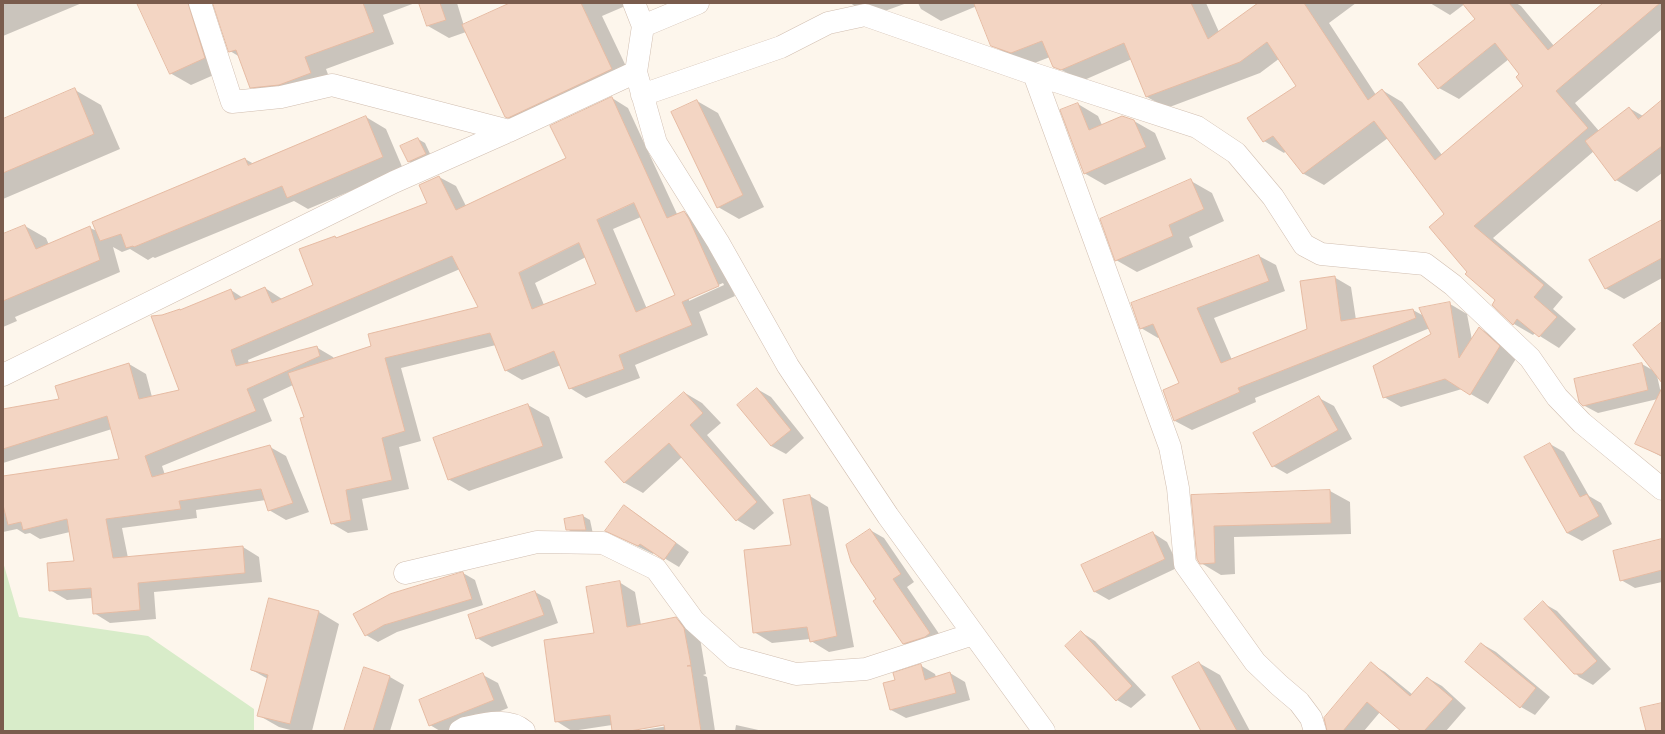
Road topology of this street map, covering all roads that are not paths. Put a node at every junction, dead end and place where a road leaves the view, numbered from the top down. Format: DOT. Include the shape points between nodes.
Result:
graph roads {
  1 [pos="200,3"];
  2 [pos="634,3"];
  3 [pos="698,3"];
  4 [pos="643,26"];
  5 [pos="636,72"];
  6 [pos="1034,74"];
  7 [pos="642,95"];
  8 [pos="509,131"];
  9 [pos="3,375"];
  10 [pos="1662,489"];
  11 [pos="405,573"];
  12 [pos="973,634"];
  13 [pos="460,731"];
  14 [pos="524,731"];
  15 [pos="1044,731"];
  16 [pos="1315,731"];
  1 -- 8 [label="street" via="232,102 280,97 332,85"];
  2 -- 4 [label="street"];
  3 -- 4 [label="street"];
  4 -- 5 [label="street"];
  5 -- 7 [label="street"];
  5 -- 8 [label="street"];
  6 -- 7 [label="street" via="866,15 828,23 781,47"];
  6 -- 10 [label="street" via="1197,126 1236,153 1273,198 1304,245 1321,254 1425,264 1453,285 1530,358 1557,397 1582,423"];
  6 -- 16 [label="street" via="1170,447 1178,488 1185,564 1255,662 1300,702 1311,718"];
  7 -- 12 [label="street" via="656,143 718,242 788,366 888,516"];
  8 -- 9 [label="street" via="394,182"];
  11 -- 12 [label="street" via="537,542 604,543 656,569 694,621 734,657 796,674 866,669"];
  12 -- 15 [label="street"];
  13 -- 14 [label="street" via="499,722 520,727"];
}
